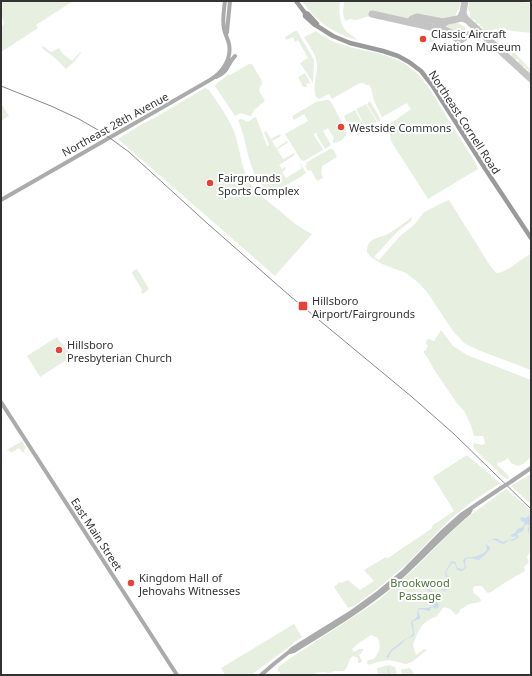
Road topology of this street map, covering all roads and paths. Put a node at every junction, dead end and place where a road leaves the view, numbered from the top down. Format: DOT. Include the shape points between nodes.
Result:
graph roads {
  1 [pos="224,1"];
  2 [pos="230,1"];
  3 [pos="296,1"];
  4 [pos="226,34"];
  5 [pos="234,56"];
  6 [pos="214,78"];
  7 [pos="1,200"];
  8 [pos="531,238"];
  9 [pos="1,402"];
  10 [pos="531,468"];
  11 [pos="531,471"];
  12 [pos="518,477"];
  13 [pos="177,675"];
  14 [pos="261,675"];
  1 -- 4 [label="main road" via="223,22"];
  2 -- 4 [label="main road"];
  3 -- 8 [label="highway, Northeast Cornell Road" via="317,26 329,34 343,41 398,56 421,71"];
  4 -- 6 [label="main road, Northeast 28th Avenue" via="229,55 227,62"];
  5 -- 6 [label="main road" via="223,74"];
  6 -- 7 [label="main road, Northeast 28th Avenue"];
  9 -- 13 [label="main road, East Main Street"];
  10 -- 12 [label="main road"];
  11 -- 12 [label="main road"];
  12 -- 14 [label="main road, bridge" via="467,511 379,592 297,646"];
}
